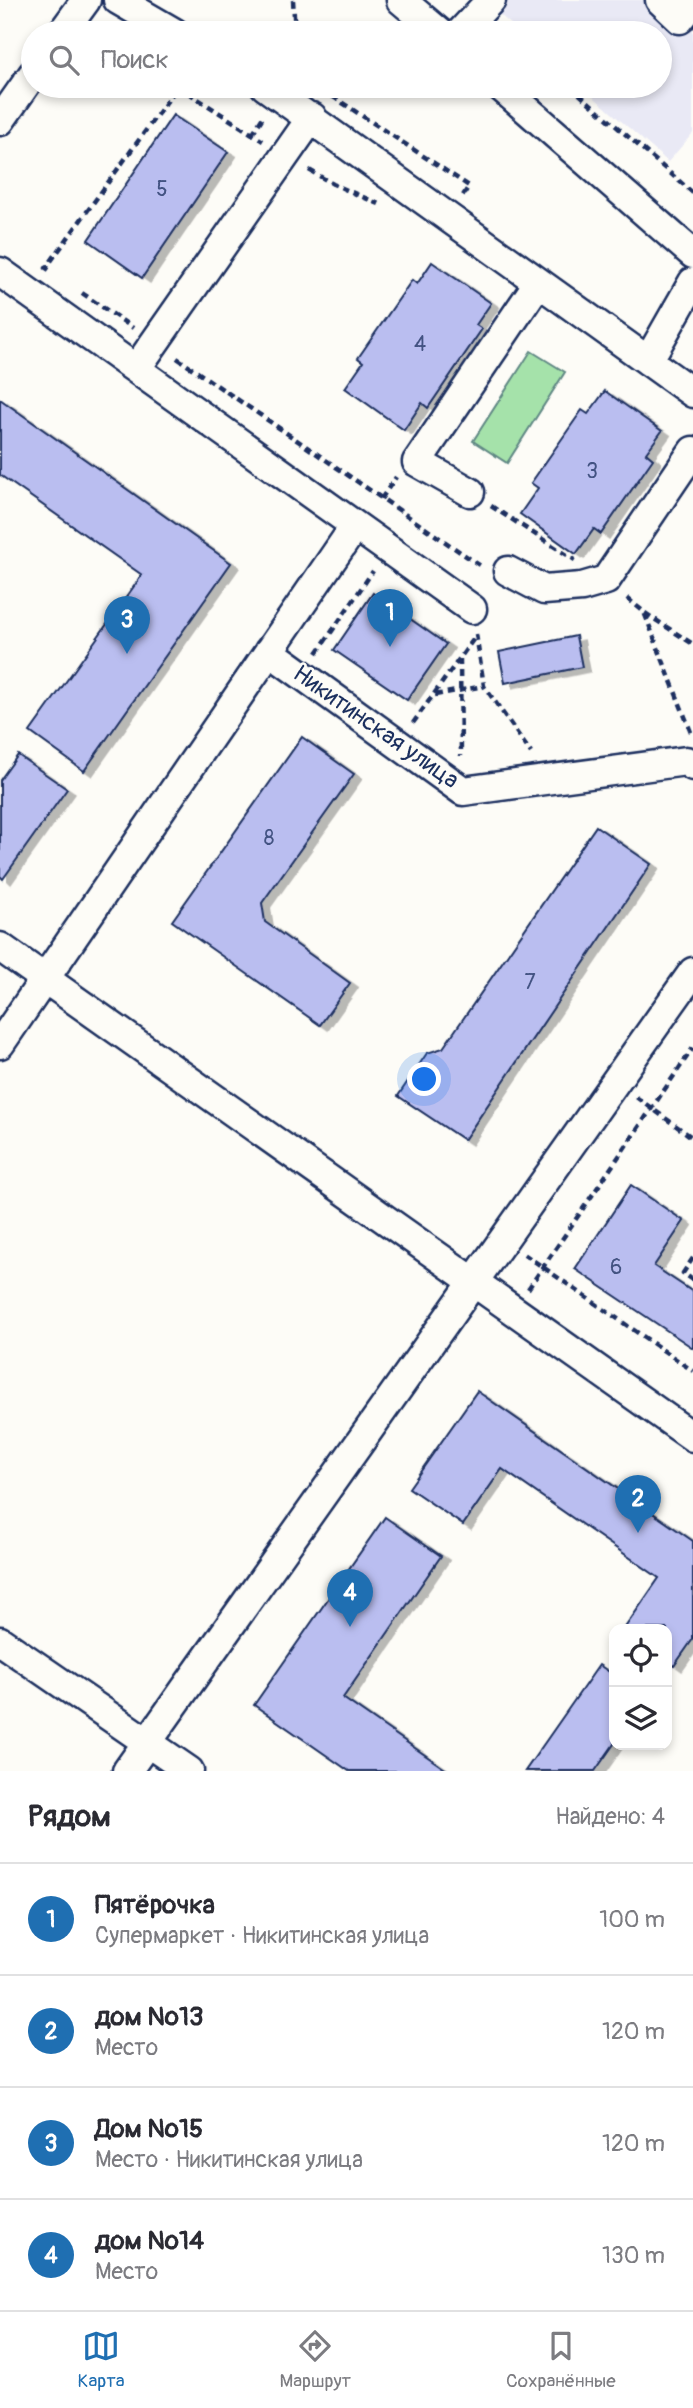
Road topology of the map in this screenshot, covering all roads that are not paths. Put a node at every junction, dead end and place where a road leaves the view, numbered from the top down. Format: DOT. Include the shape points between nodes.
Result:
graph roads {
  1 [pos="86,0"];
  2 [pos="118,0"];
  3 [pos="401,0"];
  4 [pos="491,0"];
  5 [pos="660,0"];
  6 [pos="693,3"];
  7 [pos="71,21"];
  8 [pos="154,21"];
  9 [pos="426,21"];
  10 [pos="471,21"];
  11 [pos="21,91"];
  12 [pos="283,98"];
  13 [pos="514,98"];
  14 [pos="312,117"];
  15 [pos="0,121"];
  16 [pos="692,252"];
  17 [pos="0,272"];
  18 [pos="693,282"];
  19 [pos="538,283"];
  20 [pos="648,361"];
  21 [pos="136,369"];
  22 [pos="693,393"];
  23 [pos="693,452"];
  24 [pos="470,492"];
  25 [pos="355,526"];
  26 [pos="508,571"];
  27 [pos="474,623"];
  28 [pos="269,651"];
  29 [pos="693,766"];
  30 [pos="0,947"];
  31 [pos="693,972"];
  32 [pos="45,979"];
  33 [pos="0,1044"];
  34 [pos="474,1282"];
  35 [pos="693,1437"];
  36 [pos="0,1641"];
  37 [pos="148,1742"];
  38 [pos="127,1771"];
  39 [pos="189,1771"];
  1 -- 7 [label="street"];
  2 -- 8 [label="street"];
  3 -- 9 [label="street"];
  4 -- 10 [label="street"];
  5 -- 6 [label="street" via="680,19"];
  11 -- 15 [label="street"];
  12 -- 14 [label="street"];
  13 -- 16 [label="street"];
  14 -- 19 [label="street"];
  14 -- 21 [label="street"];
  17 -- 21 [label="street"];
  18 -- 20 [label="street"];
  19 -- 20 [label="street"];
  19 -- 24 [label="street" via="417,462"];
  20 -- 22 [label="street"];
  21 -- 25 [label="street"];
  23 -- 26 [label="street" via="606,580 544,590"];
  25 -- 27 [label="street" via="389,549"];
  25 -- 28 [label="street"];
  28 -- 29 [label="street, Никитинская улица" via="463,790 685,761"];
  28 -- 32 [label="street"];
  30 -- 32 [label="street"];
  31 -- 34 [label="street"];
  32 -- 33 [label="street"];
  32 -- 34 [label="street"];
  34 -- 35 [label="street"];
  34 -- 37 [label="street"];
  36 -- 37 [label="street"];
  37 -- 38 [label="street"];
  37 -- 39 [label="street"];
}
